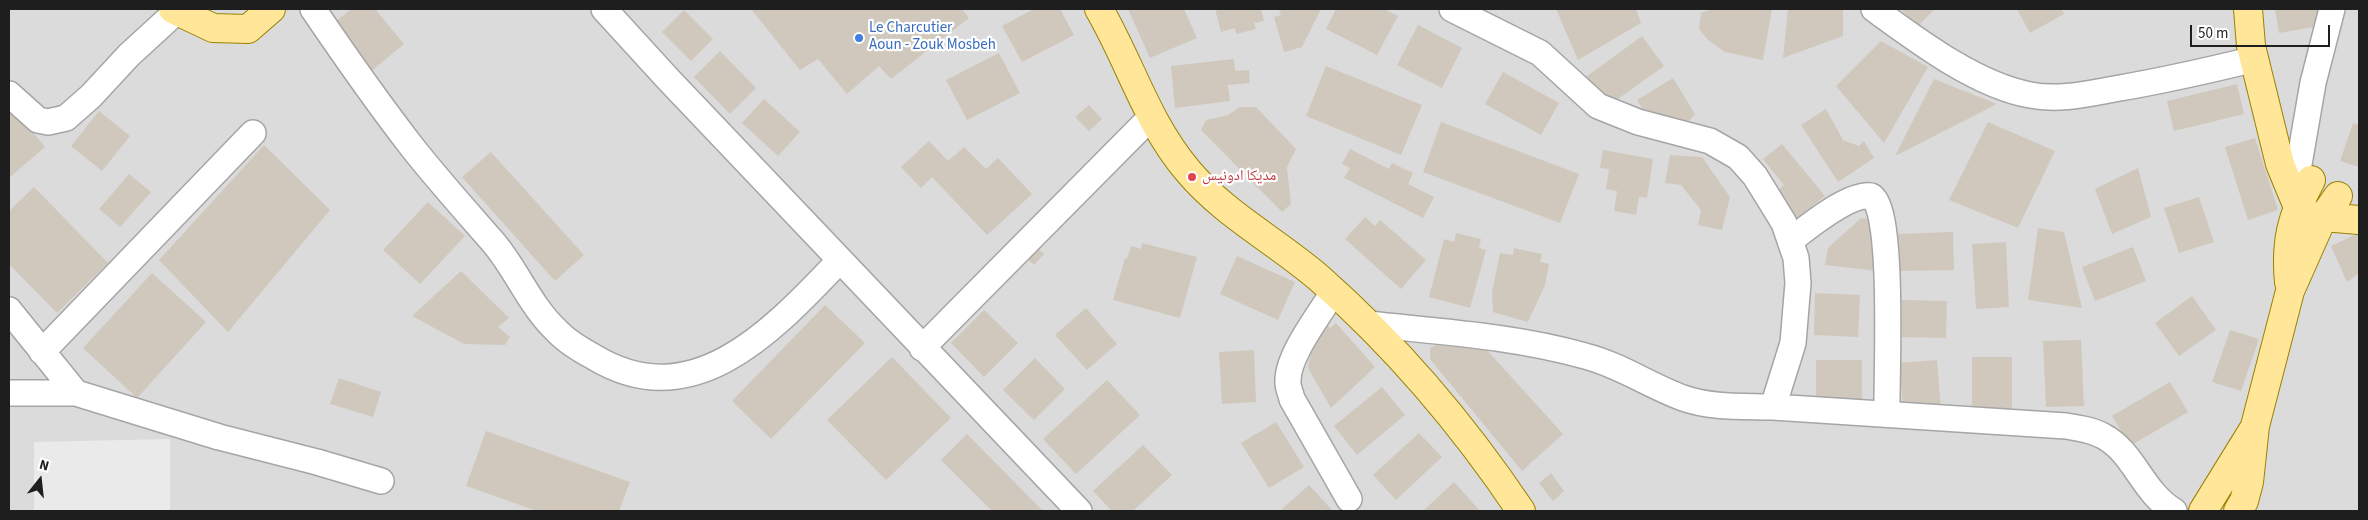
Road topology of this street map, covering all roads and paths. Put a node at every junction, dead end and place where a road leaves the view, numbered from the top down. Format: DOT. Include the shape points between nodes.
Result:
graph roads {
  1 [pos="271,9"];
  2 [pos="312,9"];
  3 [pos="604,9"];
  4 [pos="1099,9"];
  5 [pos="1452,9"];
  6 [pos="1874,9"];
  7 [pos="2248,9"];
  8 [pos="2332,9"];
  9 [pos="175,10"];
  10 [pos="2255,59"];
  11 [pos="9,94"];
  12 [pos="1152,116"];
  13 [pos="253,134"];
  14 [pos="2275,137"];
  15 [pos="2305,172"];
  16 [pos="2349,199"];
  17 [pos="2297,205"];
  18 [pos="2322,218"];
  19 [pos="2359,220"];
  20 [pos="1791,240"];
  21 [pos="840,260"];
  22 [pos="2290,291"];
  23 [pos="1334,292"];
  24 [pos="9,310"];
  25 [pos="1368,324"];
  26 [pos="922,348"];
  27 [pos="42,352"];
  28 [pos="9,393"];
  29 [pos="76,393"];
  30 [pos="1773,407"];
  31 [pos="1886,414"];
  32 [pos="2255,426"];
  33 [pos="381,481"];
  34 [pos="1349,499"];
  35 [pos="2208,501"];
  36 [pos="1079,511"];
  37 [pos="1521,511"];
  38 [pos="2174,511"];
  39 [pos="2237,511"];
  1 -- 9 [label="main road" via="248,29 213,28"];
  2 -- 21 [label="street" via="413,148 509,261 533,302 557,332 607,365 636,377 661,378 717,364 759,339"];
  3 -- 21 [label="street"];
  4 -- 12 [label="main road"];
  5 -- 20 [label="street" via="1540,52 1598,106 1638,122 1710,141 1738,157 1773,202"];
  6 -- 10 [label="street" via="1926,45 1986,80 2013,91 2047,98 2077,96 2176,78"];
  7 -- 10 [label="main road"];
  8 -- 15 [label="street" via="2314,83"];
  9 -- 11 [label="street" via="66,118 38,120"];
  10 -- 14 [label="main road"];
  12 -- 23 [label="main road" via="1186,169 1204,189"];
  12 -- 26 [label="street"];
  13 -- 27 [label="street"];
  14 -- 15 [label="main road"];
  14 -- 17 [label="main road" via="2280,164"];
  15 -- 16 [label="main road"];
  15 -- 17 [label="main road"];
  16 -- 18 [label="main road"];
  17 -- 18 [label="main road" via="2303,213"];
  17 -- 22 [label="main road" via="2287,262"];
  18 -- 19 [label="main road"];
  18 -- 22 [label="main road"];
  20 -- 30 [label="street" via="1796,258 1797,310 1793,343"];
  20 -- 31 [label="street" via="1857,198 1867,195 1876,200 1888,257"];
  21 -- 26 [label="street"];
  22 -- 32 [label="main road"];
  23 -- 25 [label="main road"];
  23 -- 34 [label="street" via="1294,357 1288,384 1292,399"];
  24 -- 27 [label="street"];
  25 -- 30 [label="street" via="1499,337 1544,345 1588,356 1682,398 1725,406"];
  25 -- 37 [label="main road" via="1449,416"];
  26 -- 36 [label="street"];
  27 -- 29 [label="street"];
  28 -- 29 [label="street"];
  29 -- 33 [label="street" via="219,437"];
  30 -- 31 [label="street"];
  31 -- 38 [label="street" via="2088,430 2123,451 2152,494"];
  32 -- 35 [label="main road"];
  32 -- 39 [label="main road" via="2249,482 2244,501"];
  35 -- 39 [label="street" via="2232,502"];
}
